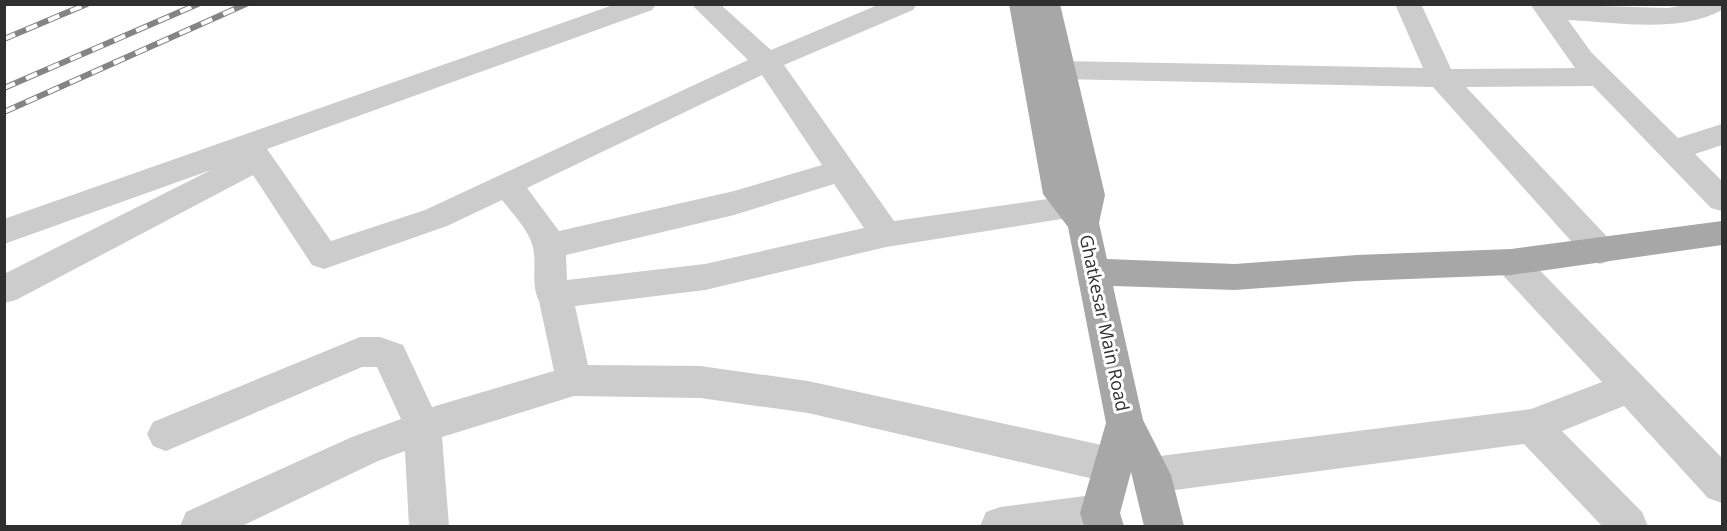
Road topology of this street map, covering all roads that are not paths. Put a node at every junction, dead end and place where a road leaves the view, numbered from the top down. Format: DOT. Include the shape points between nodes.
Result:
graph roads {
  1 [pos="643,4"];
  2 [pos="704,4"];
  3 [pos="904,4"];
  4 [pos="1022,4"];
  5 [pos="1047,4"];
  6 [pos="1408,4"];
  7 [pos="1545,8"];
  8 [pos="1715,9"];
  9 [pos="767,62"];
  10 [pos="1061,70"];
  11 [pos="1600,77"];
  12 [pos="1441,78"];
  13 [pos="1722,134"];
  14 [pos="1675,150"];
  15 [pos="252,152"];
  16 [pos="842,170"];
  17 [pos="507,184"];
  18 [pos="1722,200"];
  19 [pos="1076,216"];
  20 [pos="4,232"];
  21 [pos="1722,233"];
  22 [pos="886,235"];
  23 [pos="549,246"];
  24 [pos="1600,251"];
  25 [pos="1511,262"];
  26 [pos="1093,271"];
  27 [pos="4,290"];
  28 [pos="555,295"];
  29 [pos="574,380"];
  30 [pos="1630,387"];
  31 [pos="1125,423"];
  32 [pos="1532,426"];
  33 [pos="423,427"];
  34 [pos="166,434"];
  35 [pos="1111,465"];
  36 [pos="1152,475"];
  37 [pos="1722,485"];
  38 [pos="1102,520"];
  39 [pos="200,526"];
  40 [pos="429,526"];
  41 [pos="1000,526"];
  42 [pos="1164,526"];
  43 [pos="1628,526"];
  1 -- 15 [label="street"];
  2 -- 9 [label="street"];
  3 -- 9 [label="street"];
  4 -- 19 [label="main road, Ghatkesar Main Road" via="1059,194"];
  5 -- 10 [label="main road, Ghatkesar Main Road"];
  6 -- 12 [label="street"];
  7 -- 8 [label="street" via="1668,16"];
  7 -- 11 [label="street" via="1581,58"];
  9 -- 16 [label="street"];
  9 -- 17 [label="street"];
  10 -- 12 [label="street"];
  10 -- 19 [label="main road, Ghatkesar Main Road" via="1089,195"];
  11 -- 12 [label="street"];
  11 -- 14 [label="street"];
  12 -- 24 [label="street"];
  13 -- 14 [label="street"];
  14 -- 18 [label="street"];
  15 -- 17 [label="street" via="324,256 436,218"];
  15 -- 20 [label="street"];
  15 -- 27 [label="street"];
  16 -- 22 [label="street"];
  16 -- 23 [label="street" via="734,203"];
  17 -- 23 [label="street" via="542,230"];
  19 -- 22 [label="street"];
  19 -- 26 [label="main road, Ghatkesar Main Road"];
  21 -- 24 [label="main road"];
  22 -- 28 [label="street" via="705,277"];
  23 -- 28 [label="street" via="551,291"];
  24 -- 25 [label="main road"];
  25 -- 26 [label="main road" via="1235,277"];
  25 -- 30 [label="street"];
  26 -- 31 [label="main road, Ghatkesar Main Road"];
  28 -- 29 [label="street"];
  29 -- 33 [label="street"];
  29 -- 35 [label="street" via="700,382 808,397"];
  30 -- 32 [label="street"];
  30 -- 37 [label="street"];
  31 -- 35 [label="main road, Ghatkesar Main Road"];
  31 -- 36 [label="main road, Ghatkesar Main Road"];
  32 -- 36 [label="street"];
  32 -- 43 [label="street"];
  33 -- 34 [label="street" via="390,356 360,352"];
  33 -- 39 [label="street" via="365,449"];
  33 -- 40 [label="street"];
  35 -- 38 [label="main road, Ghatkesar Main Road"];
  36 -- 42 [label="main road, Ghatkesar Main Road"];
  38 -- 41 [label="street"];
}
